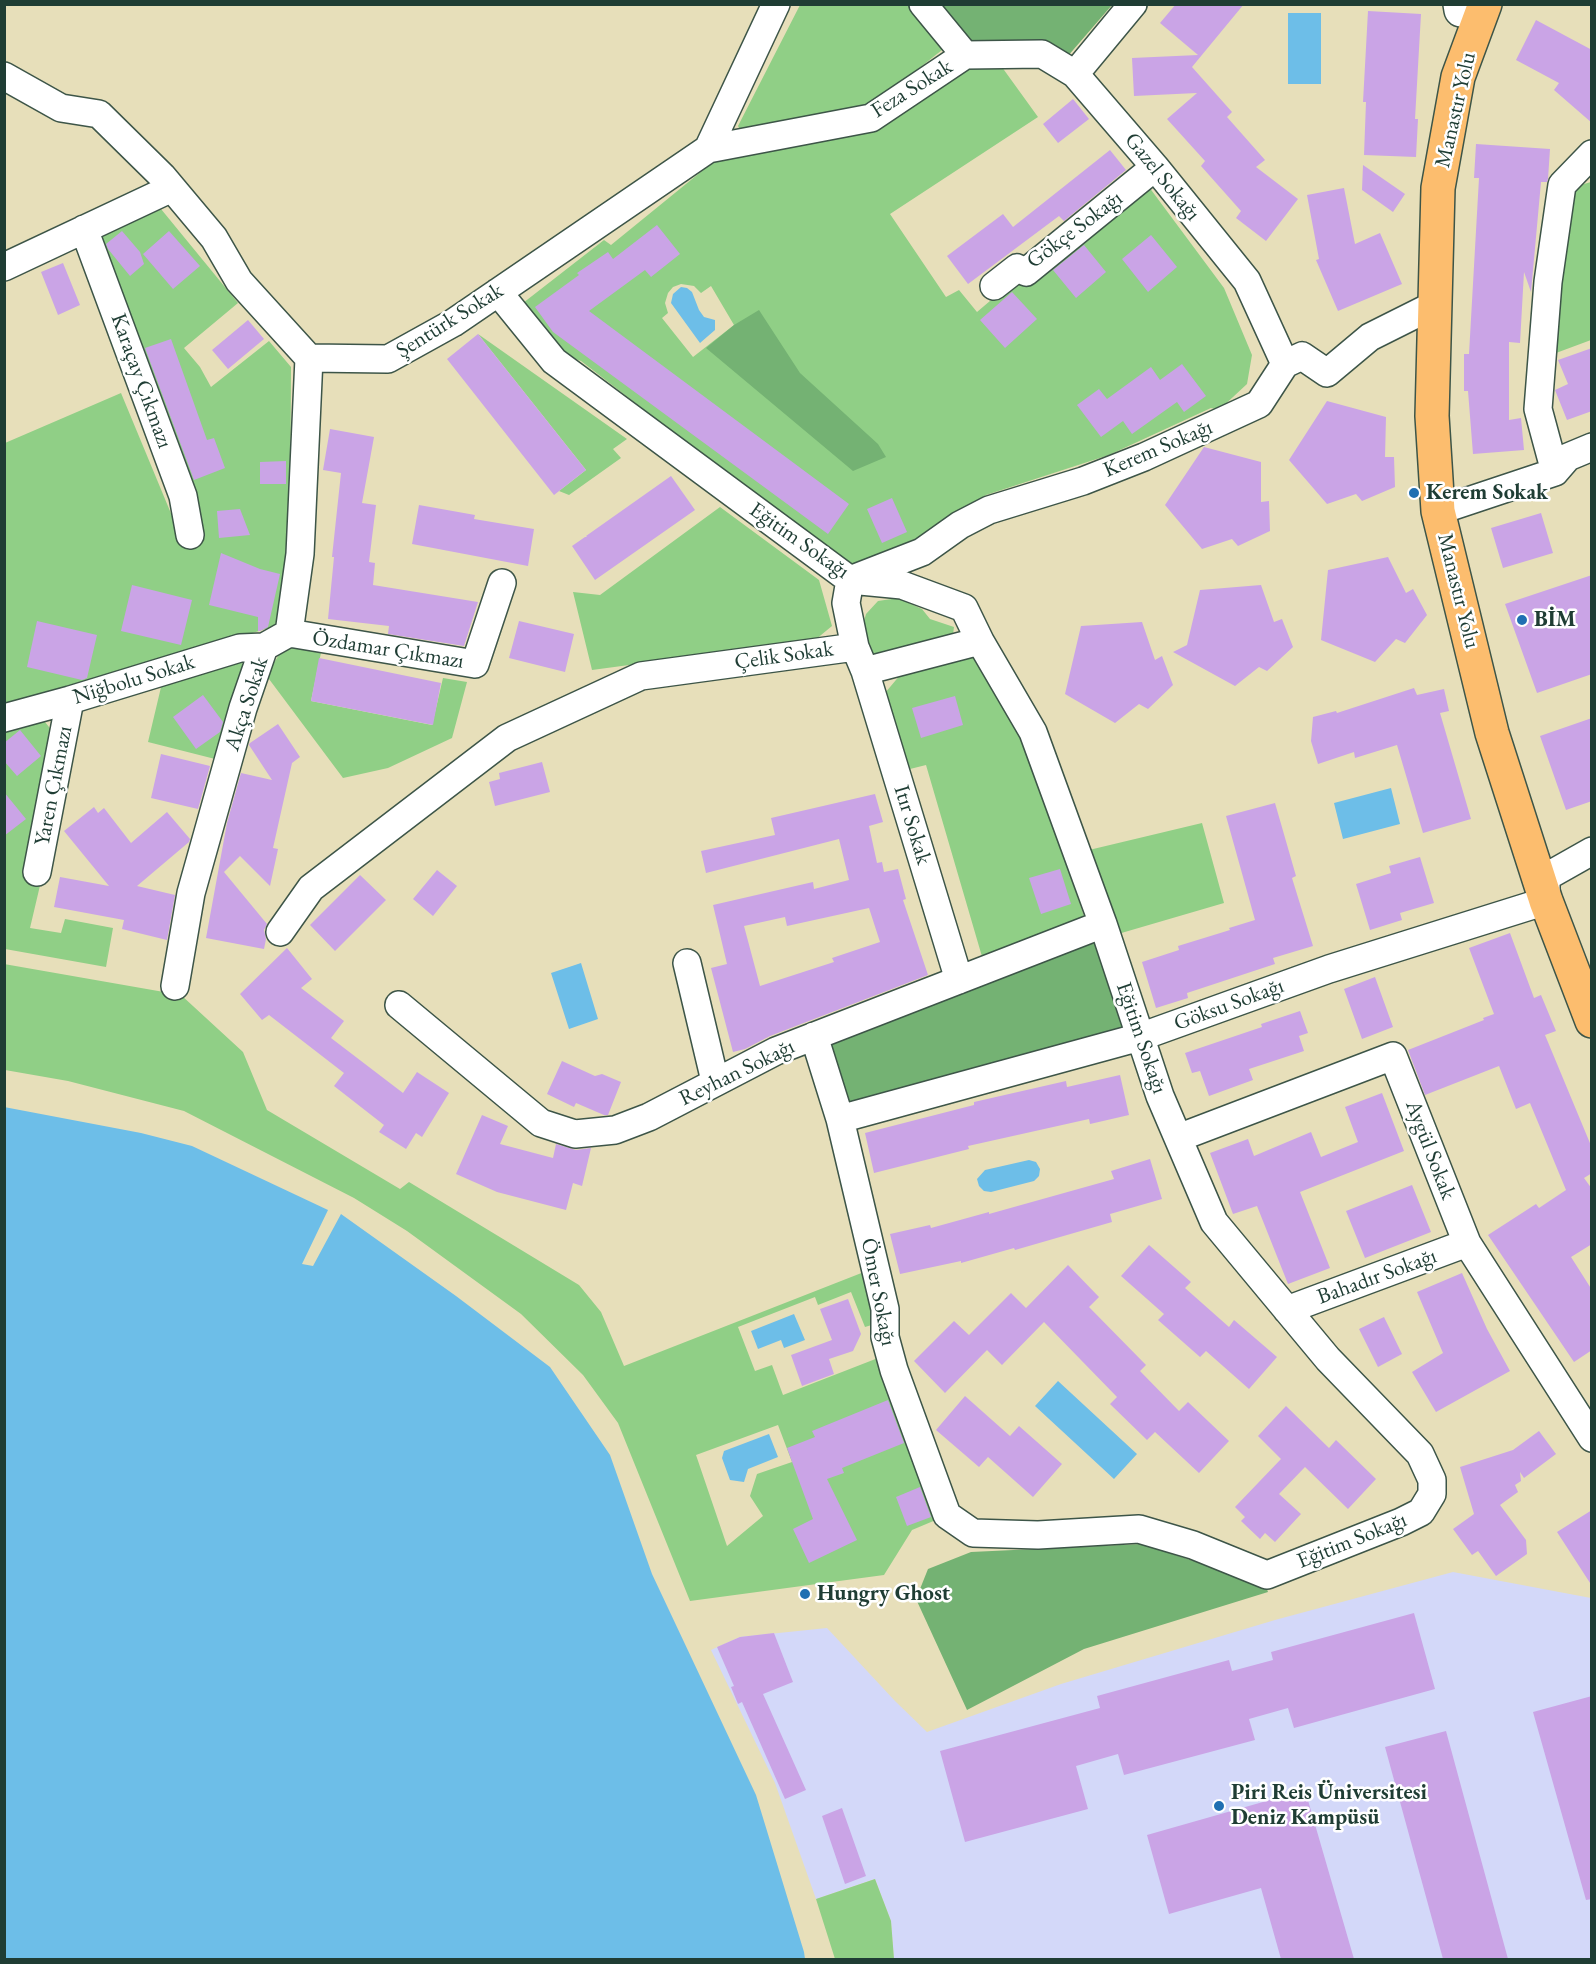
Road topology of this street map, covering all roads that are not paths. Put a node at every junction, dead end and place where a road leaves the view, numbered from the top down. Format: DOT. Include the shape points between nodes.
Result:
graph roads {
  1 [pos="776,4"];
  2 [pos="923,4"];
  3 [pos="1133,4"];
  4 [pos="1473,7"];
  5 [pos="965,55"];
  6 [pos="1075,74"];
  7 [pos="4,76"];
  8 [pos="708,149"];
  9 [pos="1592,154"];
  10 [pos="1155,168"];
  11 [pos="172,188"];
  12 [pos="84,229"];
  13 [pos="4,267"];
  14 [pos="994,286"];
  15 [pos="498,292"];
  16 [pos="1434,305"];
  17 [pos="309,358"];
  18 [pos="1285,364"];
  19 [pos="1592,447"];
  20 [pos="1555,471"];
  21 [pos="1438,511"];
  22 [pos="190,535"];
  23 [pos="850,580"];
  24 [pos="502,583"];
  25 [pos="289,633"];
  26 [pos="980,641"];
  27 [pos="264,647"];
  28 [pos="860,659"];
  29 [pos="70,700"];
  30 [pos="4,718"];
  31 [pos="1592,851"];
  32 [pos="37,872"];
  33 [pos="1546,901"];
  34 [pos="1103,924"];
  35 [pos="280,932"];
  36 [pos="687,963"];
  37 [pos="958,980"];
  38 [pos="174,986"];
  39 [pos="399,1005"];
  40 [pos="1592,1021"];
  41 [pos="814,1036"];
  42 [pos="1140,1037"];
  43 [pos="715,1081"];
  44 [pos="840,1119"];
  45 [pos="1178,1138"];
  46 [pos="1467,1243"];
  47 [pos="1287,1310"];
  48 [pos="1592,1438"];
  49 [pos="973,1533"];
  1 -- 8 [label="street"];
  2 -- 5 [label="street"];
  3 -- 6 [label="street"];
  4 -- 16 [label="main road, Manastır Yolu" via="1438,188"];
  5 -- 6 [label="street, Feza Sokak" via="1042,54"];
  5 -- 8 [label="street, Feza Sokak" via="871,118"];
  6 -- 10 [label="street, Gazel Sokağı"];
  7 -- 11 [label="street" via="61,108 99,114"];
  8 -- 15 [label="street, Şentürk Sokak"];
  9 -- 20 [label="street" via="1562,185 1548,282 1538,409"];
  10 -- 14 [label="street, Gökçe Sokağı" via="1026,272 1017,268"];
  10 -- 18 [label="street, Gazel Sokağı" via="1246,281"];
  11 -- 12 [label="street"];
  11 -- 17 [label="street" via="214,238 239,281"];
  12 -- 13 [label="street"];
  12 -- 22 [label="street, Karaçay Çıkmazı" via="183,496"];
  15 -- 17 [label="street, Şentürk Sokak" via="453,323 388,359"];
  15 -- 23 [label="street, Eğitim Sokağı" via="554,361"];
  16 -- 18 [label="street" via="1370,338 1328,373 1302,356"];
  16 -- 21 [label="main road, Manastır Yolu" via="1432,416"];
  17 -- 25 [label="street, Akça Sokak" via="300,554"];
  18 -- 23 [label="street, Kerem Sokağı" via="1259,404 1083,481 988,510 922,552"];
  19 -- 20 [label="street" via="1568,457"];
  20 -- 21 [label="street"];
  21 -- 33 [label="main road, Manastır Yolu" via="1492,734"];
  23 -- 26 [label="street, Eğitim Sokağı" via="902,585 964,608"];
  23 -- 28 [label="street, Itır Sokak" via="846,603"];
  24 -- 25 [label="street, Özdamar Çıkmazı" via="475,664"];
  25 -- 27 [label="street, Akça Sokak"];
  26 -- 28 [label="street, Çelik Sokak"];
  26 -- 34 [label="street, Eğitim Sokağı" via="1033,732"];
  27 -- 29 [label="street, Niğbolu Sokak" via="240,648"];
  27 -- 38 [label="street, Akça Sokak" via="191,893"];
  28 -- 35 [label="street, Çelik Sokak" via="640,676 507,738 311,888"];
  28 -- 37 [label="street, Itır Sokak"];
  29 -- 30 [label="street, Niğbolu Sokak"];
  29 -- 32 [label="street, Yaren Çıkmazı"];
  31 -- 33 [label="street" via="1546,877"];
  33 -- 40 [label="main road, Manastır Yolu"];
  33 -- 42 [label="street, Göksu Sokağı" via="1329,969"];
  34 -- 37 [label="street, Reyhan Sokağı"];
  34 -- 42 [label="street, Eğitim Sokağı"];
  36 -- 43 [label="street"];
  37 -- 41 [label="street, Reyhan Sokağı"];
  39 -- 43 [label="street, Reyhan Sokağı" via="541,1123 575,1134 615,1130 649,1117"];
  41 -- 43 [label="street, Reyhan Sokağı"];
  41 -- 44 [label="street, Ömer Sokağı"];
  42 -- 44 [label="street, Göksu Sokağı"];
  42 -- 45 [label="street, Eğitim Sokağı"];
  44 -- 49 [label="street, Ömer Sokağı" via="885,1309 885,1337 897,1381 947,1515"];
  45 -- 46 [label="street, Aygül Sokak" via="1393,1056"];
  45 -- 47 [label="street, Eğitim Sokağı" via="1214,1222"];
  46 -- 47 [label="street, Bahadır Sokağı"];
  46 -- 48 [label="street, Aygül Sokak"];
  47 -- 49 [label="street, Eğitim Sokağı" via="1328,1359 1420,1454 1432,1480 1432,1494 1421,1512 1267,1575 1193,1545 1139,1529"];
}
